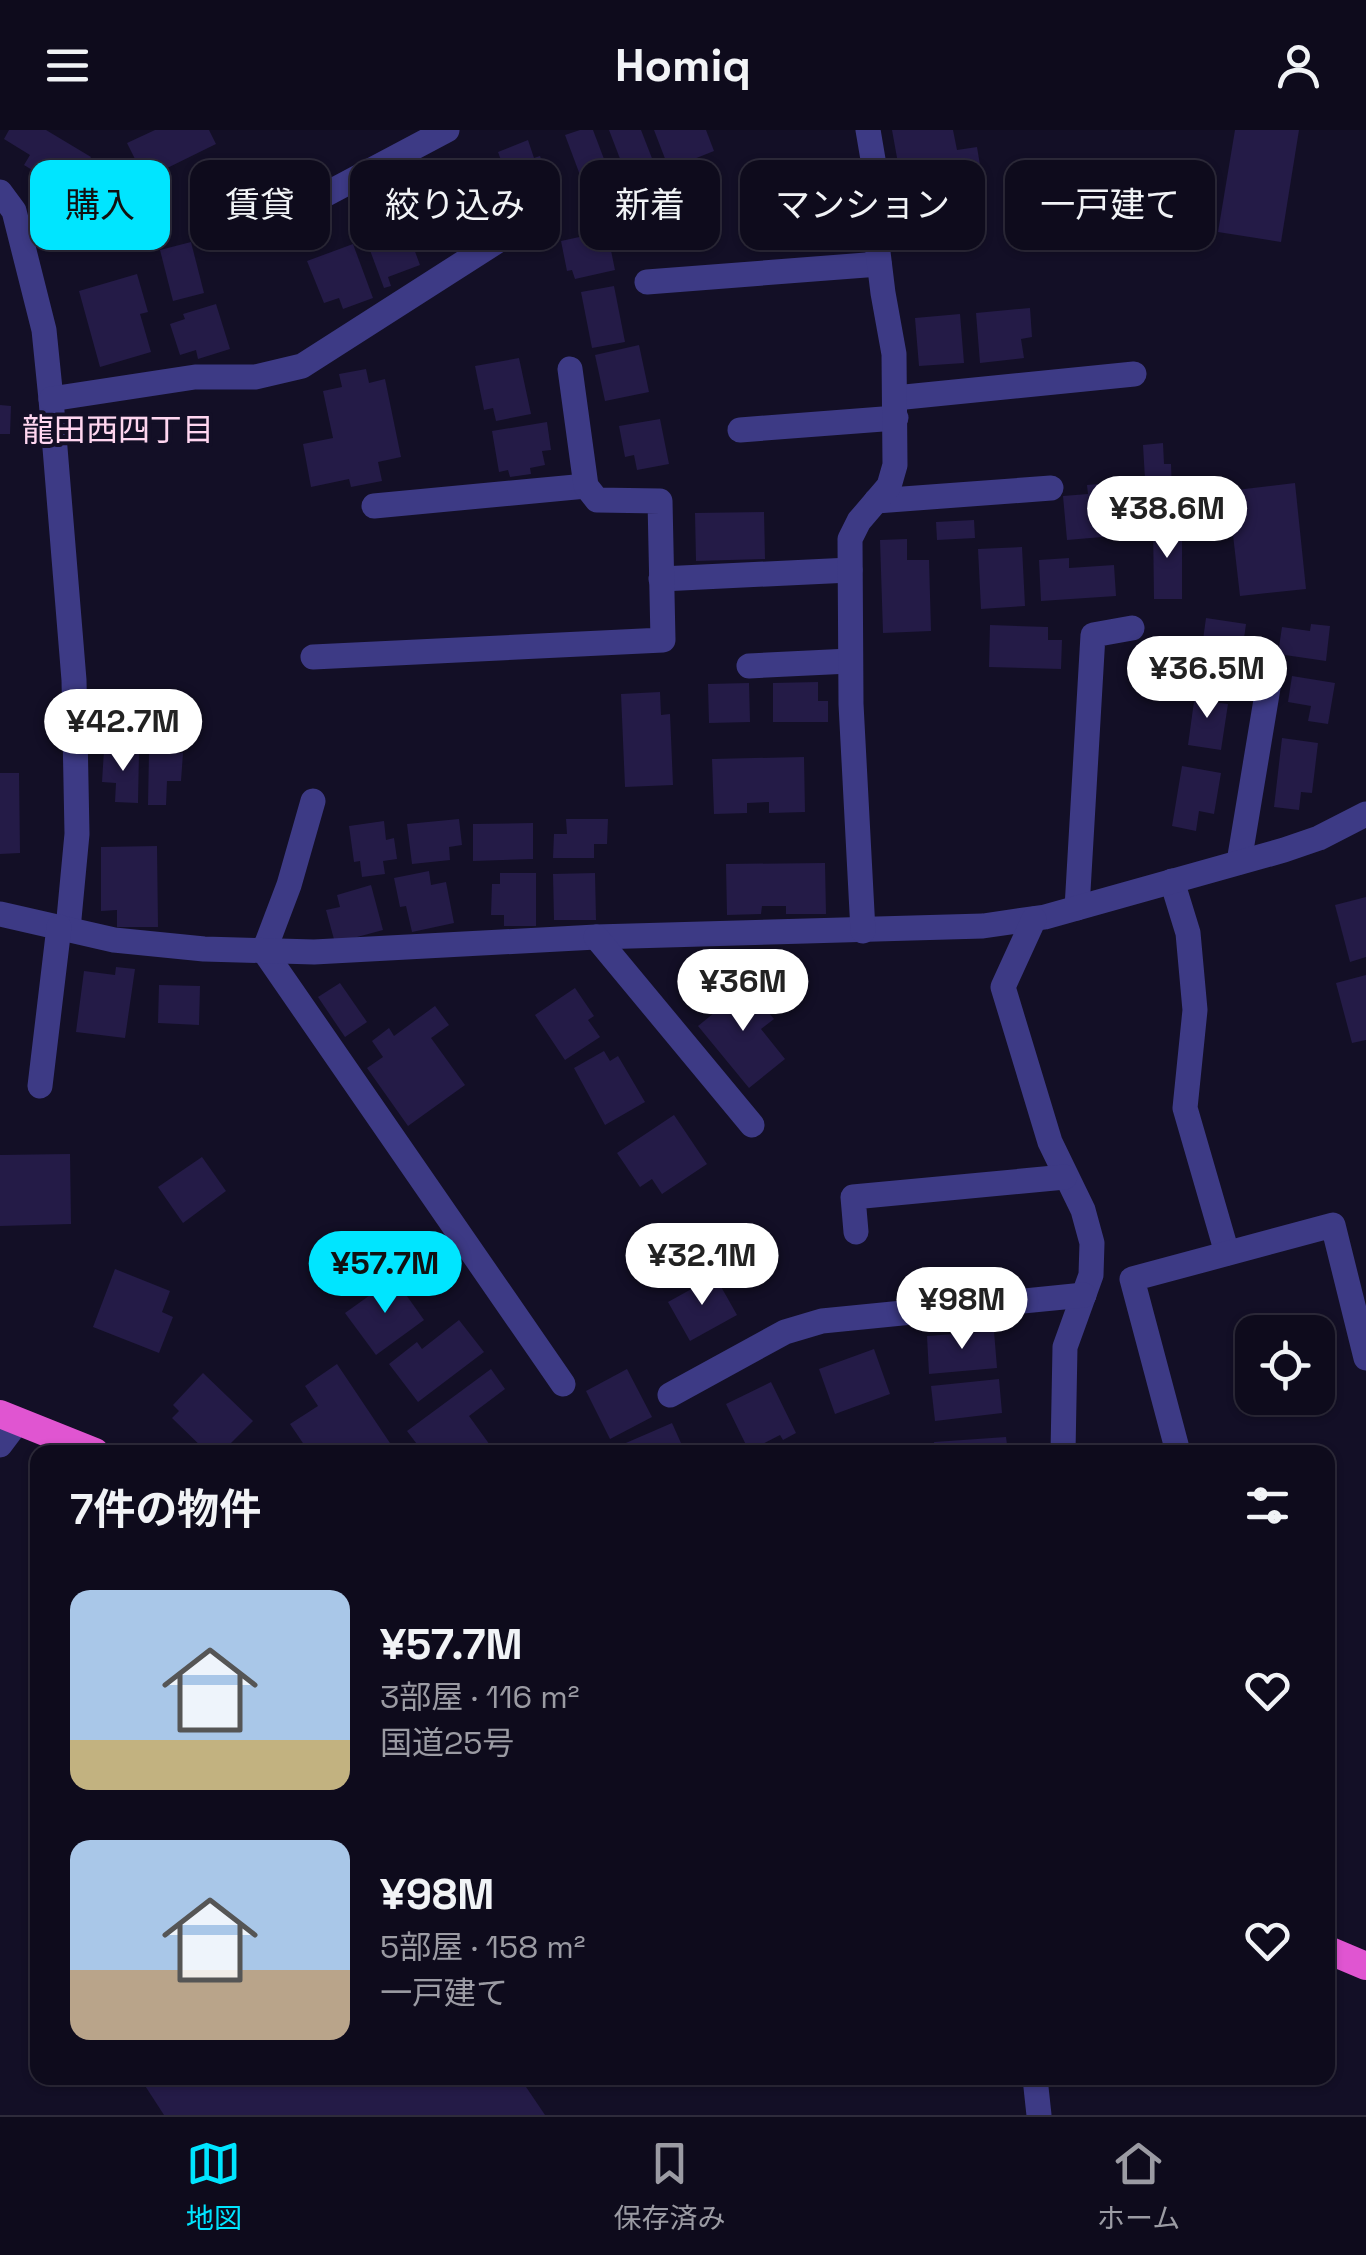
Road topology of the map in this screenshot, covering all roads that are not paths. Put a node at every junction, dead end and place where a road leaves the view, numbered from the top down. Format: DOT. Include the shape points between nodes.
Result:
graph roads {
  1 [pos="447,130"];
  2 [pos="868,130"];
  3 [pos="0,192"];
  4 [pos="330,192"];
  5 [pos="482,250"];
  6 [pos="879,264"];
  7 [pos="647,282"];
  8 [pos="570,369"];
  9 [pos="1134,374"];
  10 [pos="51,399"];
  11 [pos="896,408"];
  12 [pos="740,430"];
  13 [pos="586,486"];
  14 [pos="1051,488"];
  15 [pos="876,501"];
  16 [pos="374,506"];
  17 [pos="850,570"];
  18 [pos="661,579"];
  19 [pos="1132,628"];
  20 [pos="313,657"];
  21 [pos="850,660"];
  22 [pos="749,666"];
  23 [pos="1271,670"];
  24 [pos="312,801"];
  25 [pos="1366,814"];
  26 [pos="1239,862"];
  27 [pos="1172,881"];
  28 [pos="1077,908"];
  29 [pos="0,914"];
  30 [pos="1034,919"];
  31 [pos="63,928"];
  32 [pos="863,931"];
  33 [pos="596,937"];
  34 [pos="264,950"];
  35 [pos="40,1086"];
  36 [pos="752,1125"];
  37 [pos="1065,1177"];
  38 [pos="856,1232"];
  39 [pos="1227,1253"];
  40 [pos="1084,1295"];
  41 [pos="1366,1358"];
  42 [pos="563,1384"];
  43 [pos="670,1395"];
  44 [pos="9,1417"];
  45 [pos="0,1445"];
  46 [pos="78,1445"];
  47 [pos="1063,1445"];
  48 [pos="1176,1445"];
  49 [pos="1335,1953"];
  50 [pos="1366,1966"];
  51 [pos="1035,2085"];
  52 [pos="1039,2115"];
  1 -- 4 [label="street"];
  2 -- 6 [label="street"];
  3 -- 10 [label="street" via="14,211 44,330"];
  5 -- 10 [label="street" via="302,366"];
  6 -- 7 [label="street"];
  6 -- 11 [label="street"];
  8 -- 13 [label="street"];
  9 -- 11 [label="street"];
  10 -- 31 [label="street" via="74,680 77,834"];
  11 -- 12 [label="street"];
  11 -- 15 [label="street" via="896,465"];
  13 -- 16 [label="street"];
  13 -- 18 [label="street" via="597,500 660,502"];
  14 -- 15 [label="street"];
  15 -- 17 [label="street" via="850,539"];
  17 -- 18 [label="street"];
  17 -- 21 [label="street"];
  18 -- 20 [label="street" via="663,640"];
  19 -- 28 [label="street" via="1092,635"];
  21 -- 22 [label="street"];
  21 -- 32 [label="street"];
  23 -- 26 [label="street"];
  24 -- 34 [label="street"];
  25 -- 26 [label="street" via="1319,838"];
  26 -- 27 [label="street"];
  27 -- 28 [label="street"];
  27 -- 39 [label="street" via="1188,933 1196,1010 1184,1108"];
  28 -- 30 [label="street"];
  29 -- 31 [label="street"];
  30 -- 32 [label="street"];
  30 -- 37 [label="street" via="1003,986"];
  31 -- 34 [label="street" via="132,942"];
  31 -- 35 [label="street"];
  32 -- 33 [label="street"];
  33 -- 34 [label="street"];
  33 -- 36 [label="street"];
  34 -- 42 [label="street"];
  37 -- 38 [label="street" via="853,1198"];
  37 -- 40 [label="street" via="1092,1243"];
  39 -- 41 [label="street" via="1333,1225"];
  39 -- 48 [label="street" via="1132,1279"];
  40 -- 43 [label="street" via="822,1320 785,1332"];
  40 -- 47 [label="street" via="1065,1346"];
  44 -- 45 [label="street"];
  44 -- 46 [label="highway"];
  49 -- 50 [label="highway"];
  51 -- 52 [label="street"];
}
